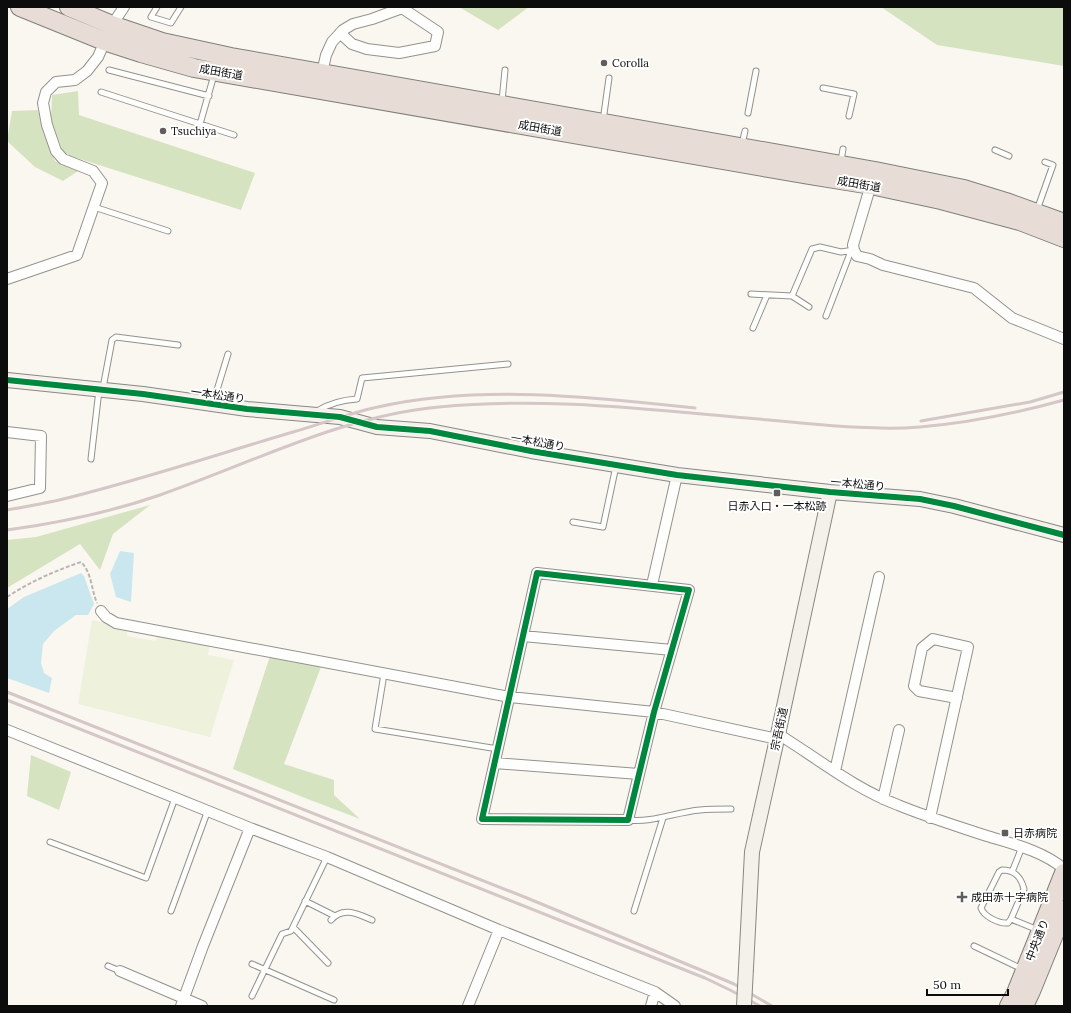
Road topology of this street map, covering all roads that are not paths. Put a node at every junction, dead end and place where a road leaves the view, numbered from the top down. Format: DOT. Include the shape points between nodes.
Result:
graph roads {
  1 [pos="20,7"];
  2 [pos="69,7"];
  3 [pos="124,7"];
  4 [pos="157,7"];
  5 [pos="180,7"];
  6 [pos="112,25"];
  7 [pos="340,33"];
  8 [pos="104,41"];
  9 [pos="109,70"];
  10 [pos="505,70"];
  11 [pos="215,71"];
  12 [pos="756,71"];
  13 [pos="322,73"];
  14 [pos="610,78"];
  15 [pos="823,88"];
  16 [pos="100,92"];
  17 [pos="208,96"];
  18 [pos="502,105"];
  19 [pos="748,113"];
  20 [pos="849,116"];
  21 [pos="603,123"];
  22 [pos="200,124"];
  23 [pos="234,135"];
  24 [pos="995,150"];
  25 [pos="1009,156"];
  26 [pos="1045,162"];
  27 [pos="873,178"];
  28 [pos="94,207"];
  29 [pos="1036,213"];
  30 [pos="1064,223"];
  31 [pos="168,231"];
  32 [pos="1064,238"];
  33 [pos="852,250"];
  34 [pos="7,279"];
  35 [pos="751,294"];
  36 [pos="767,295"];
  37 [pos="792,296"];
  38 [pos="809,308"];
  39 [pos="826,316"];
  40 [pos="753,328"];
  41 [pos="1064,339"];
  42 [pos="178,344"];
  43 [pos="228,354"];
  44 [pos="508,364"];
  45 [pos="7,380"];
  46 [pos="101,390"];
  47 [pos="212,405"];
  48 [pos="312,415"];
  49 [pos="7,432"];
  50 [pos="91,459"];
  51 [pos="616,465"];
  52 [pos="677,475"];
  53 [pos="830,492"];
  54 [pos="7,496"];
  55 [pos="573,522"];
  56 [pos="1064,534"];
  57 [pos="879,577"];
  58 [pos="652,585"];
  59 [pos="101,611"];
  60 [pos="524,636"];
  61 [pos="672,650"];
  62 [pos="384,674"];
  63 [pos="510,697"];
  64 [pos="957,698"];
  65 [pos="654,712"];
  66 [pos="7,730"];
  67 [pos="899,730"];
  68 [pos="778,736"];
  69 [pos="498,749"];
  70 [pos="495,763"];
  71 [pos="835,771"];
  72 [pos="639,774"];
  73 [pos="176,797"];
  74 [pos="883,799"];
  75 [pos="731,809"];
  76 [pos="208,810"];
  77 [pos="663,818"];
  78 [pos="930,818"];
  79 [pos="628,820"];
  80 [pos="250,828"];
  81 [pos="50,842"];
  82 [pos="1022,847"];
  83 [pos="327,857"];
  84 [pos="1064,869"];
  85 [pos="1012,872"];
  86 [pos="1064,873"];
  87 [pos="305,901"];
  88 [pos="1064,910"];
  89 [pos="171,911"];
  90 [pos="634,911"];
  91 [pos="1011,919"];
  92 [pos="372,920"];
  93 [pos="293,927"];
  94 [pos="499,930"];
  95 [pos="1041,931"];
  96 [pos="974,946"];
  97 [pos="328,963"];
  98 [pos="252,964"];
  99 [pos="108,966"];
  100 [pos="264,970"];
  101 [pos="1025,970"];
  102 [pos="120,971"];
  103 [pos="655,992"];
  104 [pos="252,996"];
  105 [pos="334,1000"];
  106 [pos="182,1002"];
  107 [pos="202,1006"];
  108 [pos="468,1006"];
  109 [pos="651,1006"];
  110 [pos="675,1006"];
  111 [pos="744,1006"];
  112 [pos="1009,1006"];
  113 [pos="1024,1006"];
  1 -- 8 [label="highway, 成田街道"];
  2 -- 6 [label="highway, 成田街道"];
  3 -- 6 [label="street"];
  4 -- 5 [label="lane" via="151,17 171,23"];
  6 -- 8 [label="street"];
  6 -- 13 [label="highway, 成田街道" via="162,42"];
  7 -- 7 [label="street" via="353,24 402,8 438,32 435,46 399,53 367,49 352,44"];
  7 -- 13 [label="street" via="326,55"];
  8 -- 11 [label="highway, 成田街道" via="194,68"];
  8 -- 28 [label="street" via="98,57 87,71 75,80 56,82 46,92 43,103 56,151 63,159 93,171 102,183"];
  9 -- 17 [label="lane"];
  10 -- 18 [label="lane"];
  11 -- 17 [label="lane"];
  11 -- 27 [label="highway, 成田街道" via="809,175"];
  12 -- 19 [label="lane"];
  13 -- 18 [label="highway, 成田街道"];
  14 -- 21 [label="lane"];
  15 -- 20 [label="lane" via="854,94"];
  16 -- 22 [label="lane"];
  17 -- 22 [label="lane"];
  18 -- 21 [label="highway, 成田街道"];
  21 -- 27 [label="highway, 成田街道" via="743,139 842,157"];
  22 -- 23 [label="lane"];
  24 -- 25 [label="lane"];
  26 -- 29 [label="lane" via="1053,165"];
  27 -- 29 [label="highway, 成田街道" via="964,189"];
  27 -- 32 [label="highway, 成田街道" via="941,200 1020,221"];
  27 -- 33 [label="street"];
  28 -- 31 [label="lane"];
  28 -- 34 [label="street" via="77,255"];
  29 -- 30 [label="highway, 成田街道"];
  33 -- 37 [label="lane" via="841,252 820,247 812,249"];
  33 -- 39 [label="lane"];
  33 -- 41 [label="street" via="857,256 883,265 974,288 1012,318"];
  35 -- 36 [label="lane"];
  36 -- 37 [label="lane"];
  36 -- 40 [label="lane"];
  37 -- 38 [label="lane"];
  42 -- 46 [label="lane" via="116,336 112,340"];
  43 -- 47 [label="lane"];
  44 -- 48 [label="lane" via="362,378 357,399 341,400 325,406"];
  45 -- 46 [label="street, 一本松通り"];
  46 -- 47 [label="street, 一本松通り"];
  46 -- 50 [label="lane"];
  47 -- 48 [label="street, 一本松通り"];
  48 -- 51 [label="street, 一本松通り" via="340,417 377,427 430,431"];
  49 -- 54 [label="street" via="42,436 40,488"];
  51 -- 52 [label="street, 一本松通り"];
  51 -- 55 [label="lane" via="603,526"];
  52 -- 53 [label="street, 一本松通り"];
  52 -- 58 [label="street"];
  53 -- 56 [label="street, 一本松通り" via="920,499"];
  53 -- 68 [label="street, 宗吾街道"];
  57 -- 71 [label="street"];
  58 -- 60 [label="street" via="537,573"];
  58 -- 61 [label="street" via="689,590"];
  59 -- 62 [label="street" via="116,623"];
  60 -- 61 [label="street"];
  60 -- 63 [label="street"];
  61 -- 65 [label="street"];
  62 -- 63 [label="street"];
  62 -- 69 [label="lane" via="375,729"];
  63 -- 65 [label="street"];
  63 -- 69 [label="street"];
  64 -- 64 [label="street" via="968,647 933,639 922,648 914,686 919,691"];
  64 -- 78 [label="street"];
  65 -- 68 [label="street"];
  65 -- 72 [label="street"];
  66 -- 73 [label="street"];
  67 -- 74 [label="street"];
  68 -- 71 [label="street"];
  68 -- 111 [label="street, 宗吾街道, bridge" via="752,852"];
  69 -- 70 [label="street"];
  70 -- 72 [label="street"];
  70 -- 79 [label="street" via="482,819"];
  71 -- 74 [label="street"];
  72 -- 79 [label="street"];
  73 -- 76 [label="street"];
  73 -- 81 [label="lane" via="146,878"];
  74 -- 78 [label="street"];
  75 -- 77 [label="lane" via="700,810"];
  76 -- 80 [label="street"];
  76 -- 89 [label="lane"];
  77 -- 79 [label="lane"];
  77 -- 90 [label="lane"];
  78 -- 82 [label="street"];
  80 -- 83 [label="street"];
  80 -- 106 [label="street"];
  82 -- 84 [label="street" via="1056,862"];
  82 -- 85 [label="lane"];
  83 -- 87 [label="lane"];
  83 -- 94 [label="street"];
  85 -- 91 [label="lane" via="1019,876 1024,889"];
  85 -- 91 [label="lane" via="999,872 981,908 985,915 1004,924"];
  86 -- 95 [label="highway, 中央通り"];
  87 -- 92 [label="lane" via="333,918 341,912 356,913"];
  87 -- 93 [label="lane"];
  88 -- 113 [label="highway, 中央通り"];
  91 -- 95 [label="lane"];
  93 -- 97 [label="lane"];
  93 -- 100 [label="lane" via="291,931 282,934"];
  94 -- 103 [label="street"];
  94 -- 108 [label="street"];
  95 -- 101 [label="highway, 中央通り"];
  96 -- 101 [label="lane"];
  98 -- 100 [label="lane"];
  99 -- 102 [label="lane"];
  100 -- 104 [label="lane"];
  100 -- 105 [label="lane"];
  101 -- 112 [label="highway, 中央通り"];
  102 -- 106 [label="street"];
  103 -- 109 [label="street"];
  103 -- 110 [label="street"];
  106 -- 107 [label="street"];
}
